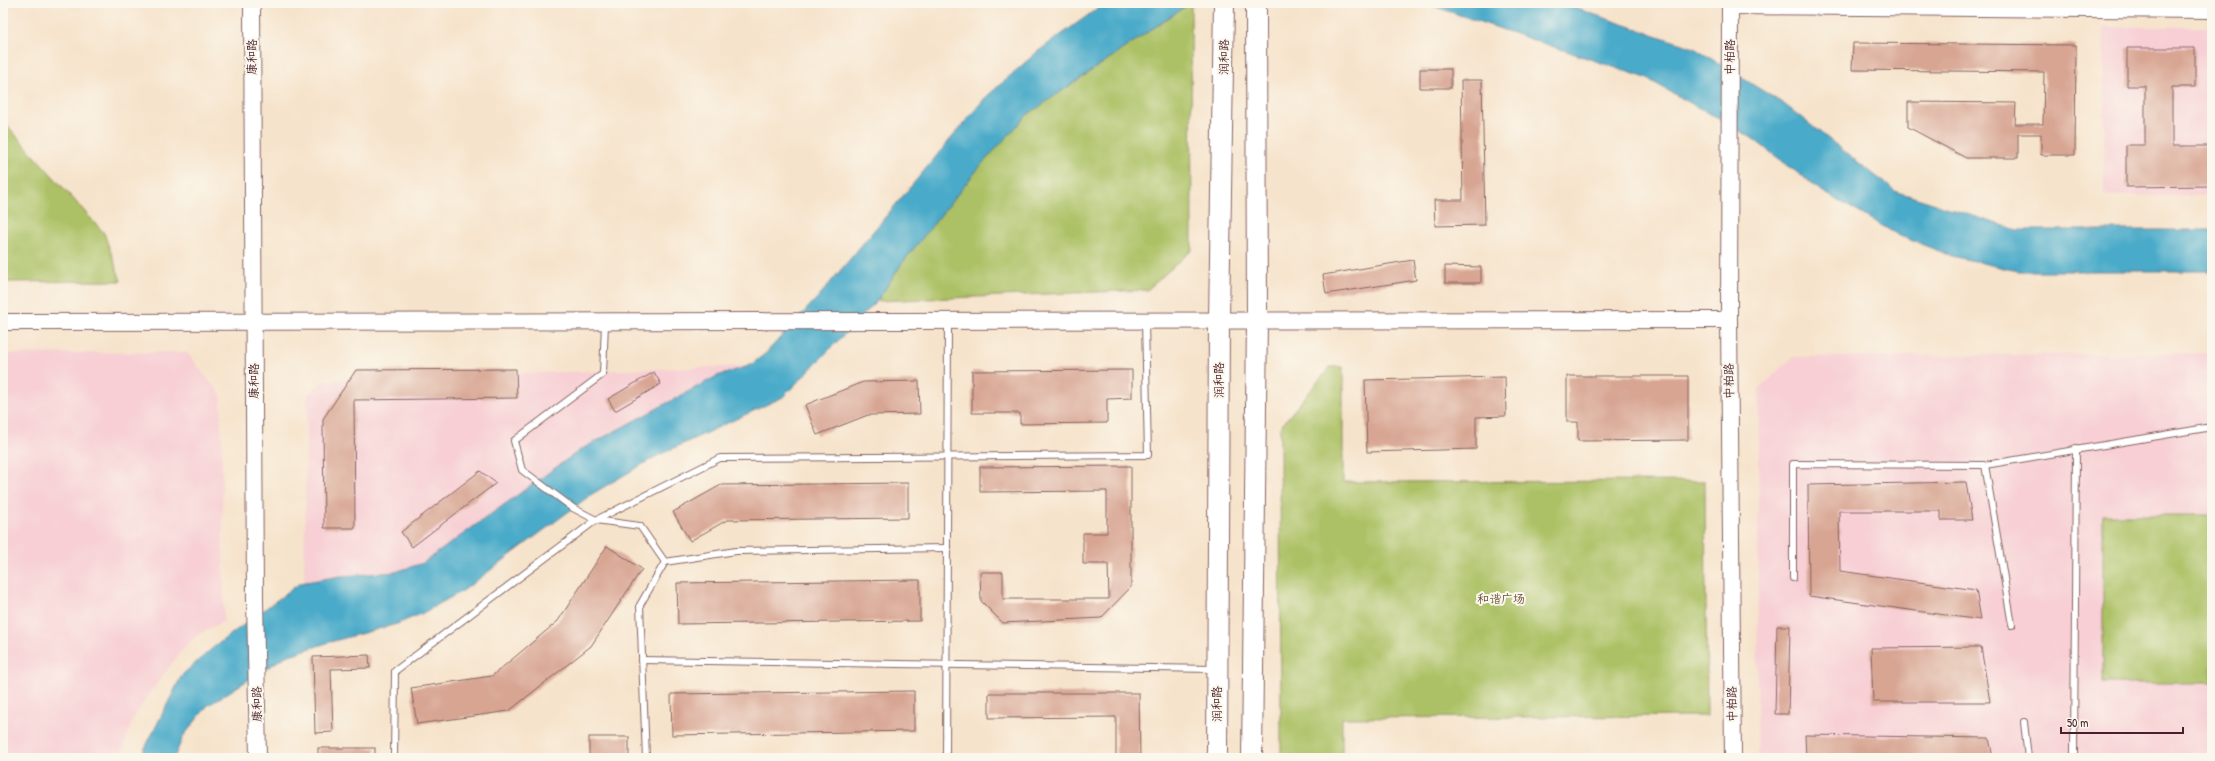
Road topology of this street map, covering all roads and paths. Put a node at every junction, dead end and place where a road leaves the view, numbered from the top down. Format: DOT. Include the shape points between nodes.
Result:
graph roads {
  1 [pos="252,3"];
  2 [pos="1224,3"];
  3 [pos="1256,3"];
  4 [pos="1730,5"];
  5 [pos="2212,12"];
  6 [pos="948,320"];
  7 [pos="1145,320"];
  8 [pos="1219,320"];
  9 [pos="1257,320"];
  10 [pos="1729,320"];
  11 [pos="605,321"];
  12 [pos="3,322"];
  13 [pos="253,322"];
  14 [pos="2212,427"];
  15 [pos="2076,449"];
  16 [pos="948,457"];
  17 [pos="1985,465"];
  18 [pos="596,520"];
  19 [pos="947,548"];
  20 [pos="665,562"];
  21 [pos="1793,578"];
  22 [pos="2012,626"];
  23 [pos="642,660"];
  24 [pos="946,665"];
  25 [pos="1217,669"];
  26 [pos="2024,722"];
  27 [pos="258,758"];
  28 [pos="394,758"];
  29 [pos="646,758"];
  30 [pos="946,758"];
  31 [pos="1217,758"];
  32 [pos="1252,758"];
  33 [pos="1733,758"];
  34 [pos="2028,758"];
  35 [pos="2074,758"];
  1 -- 13 [label="street, 康和路"];
  2 -- 8 [label="main road, 润和路"];
  3 -- 9 [label="main road"];
  4 -- 5 [label="street"];
  4 -- 10 [label="street, 中柏路"];
  6 -- 7 [label="street"];
  6 -- 11 [label="street"];
  6 -- 16 [label="lane"];
  7 -- 8 [label="street"];
  7 -- 16 [label="lane" via="1148,455"];
  8 -- 9 [label="street"];
  8 -- 25 [label="main road, 润和路"];
  9 -- 10 [label="street"];
  9 -- 32 [label="main road"];
  10 -- 33 [label="street, 中柏路"];
  11 -- 13 [label="street"];
  11 -- 18 [label="lane" via="603,374 514,441 522,470 573,508"];
  12 -- 13 [label="street"];
  13 -- 27 [label="street, 康和路"];
  14 -- 15 [label="lane"];
  15 -- 17 [label="lane"];
  15 -- 35 [label="lane"];
  16 -- 18 [label="lane" via="720,458"];
  16 -- 19 [label="lane"];
  17 -- 21 [label="lane" via="1793,464"];
  17 -- 22 [label="lane"];
  18 -- 20 [label="lane" via="640,526"];
  18 -- 28 [label="lane" via="395,671"];
  19 -- 20 [label="lane" via="736,550"];
  19 -- 24 [label="lane"];
  20 -- 23 [label="lane" via="640,605"];
  23 -- 24 [label="lane"];
  23 -- 29 [label="lane"];
  24 -- 25 [label="lane"];
  24 -- 30 [label="lane"];
  25 -- 31 [label="main road, 润和路"];
  26 -- 34 [label="lane"];
}
